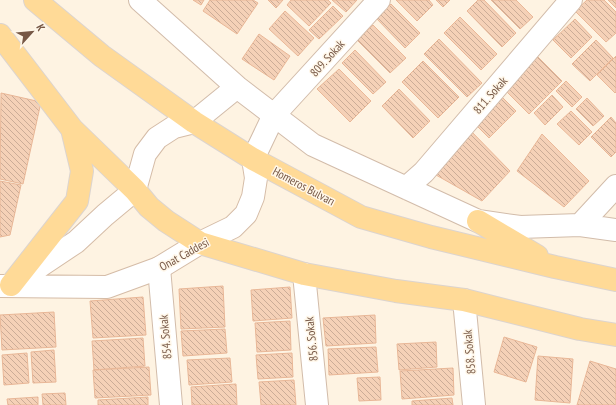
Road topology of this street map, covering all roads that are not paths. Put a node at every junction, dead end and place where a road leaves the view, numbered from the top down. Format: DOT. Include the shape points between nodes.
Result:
graph roads {
  1 [pos="35,0"];
  2 [pos="379,0"];
  3 [pos="571,0"];
  4 [pos="145,2"];
  5 [pos="0,35"];
  6 [pos="0,45"];
  7 [pos="27,70"];
  8 [pos="237,87"];
  9 [pos="274,115"];
  10 [pos="194,122"];
  11 [pos="72,129"];
  12 [pos="253,159"];
  13 [pos="616,186"];
  14 [pos="406,188"];
  15 [pos="135,190"];
  16 [pos="478,221"];
  17 [pos="580,225"];
  18 [pos="616,230"];
  19 [pos="200,243"];
  20 [pos="555,267"];
  21 [pos="159,268"];
  22 [pos="304,274"];
  23 [pos="616,280"];
  24 [pos="6,285"];
  25 [pos="464,300"];
  26 [pos="616,335"];
  27 [pos="171,405"];
  28 [pos="317,405"];
  29 [pos="474,405"];
  1 -- 10 [label="main road, Homeros Bulvarı" via="102,56"];
  2 -- 9 [label="street, 809. Sokak"];
  3 -- 14 [label="street, 811. Sokak" via="424,172"];
  4 -- 8 [label="street"];
  5 -- 7 [label="main road"];
  6 -- 7 [label="main road"];
  7 -- 11 [label="main road"];
  8 -- 9 [label="street"];
  8 -- 10 [label="street"];
  9 -- 12 [label="street, 809. Sokak"];
  9 -- 14 [label="street" via="313,145"];
  10 -- 12 [label="main road, Homeros Bulvarı"];
  10 -- 15 [label="street" via="174,127 157,138 145,154"];
  11 -- 15 [label="main road"];
  11 -- 24 [label="main road" via="82,171 76,201"];
  12 -- 19 [label="street, Onat Caddesi" via="256,178 254,197 246,214 233,227"];
  12 -- 20 [label="main road, Homeros Bulvarı" via="362,217 431,237"];
  13 -- 17 [label="street"];
  14 -- 16 [label="street"];
  15 -- 19 [label="main road" via="149,207 166,221"];
  15 -- 24 [label="street" via="76,242"];
  16 -- 17 [label="street" via="520,228"];
  16 -- 20 [label="main road"];
  17 -- 18 [label="street"];
  19 -- 21 [label="street, Onat Caddesi"];
  19 -- 22 [label="main road"];
  20 -- 23 [label="main road, Homeros Bulvarı"];
  21 -- 24 [label="street, Onat Caddesi" via="107,287"];
  21 -- 27 [label="street, 854. Sokak"];
  22 -- 25 [label="main road"];
  22 -- 28 [label="street, 856. Sokak"];
  25 -- 26 [label="main road" via="580,329"];
  25 -- 29 [label="street, 858. Sokak"];
}
